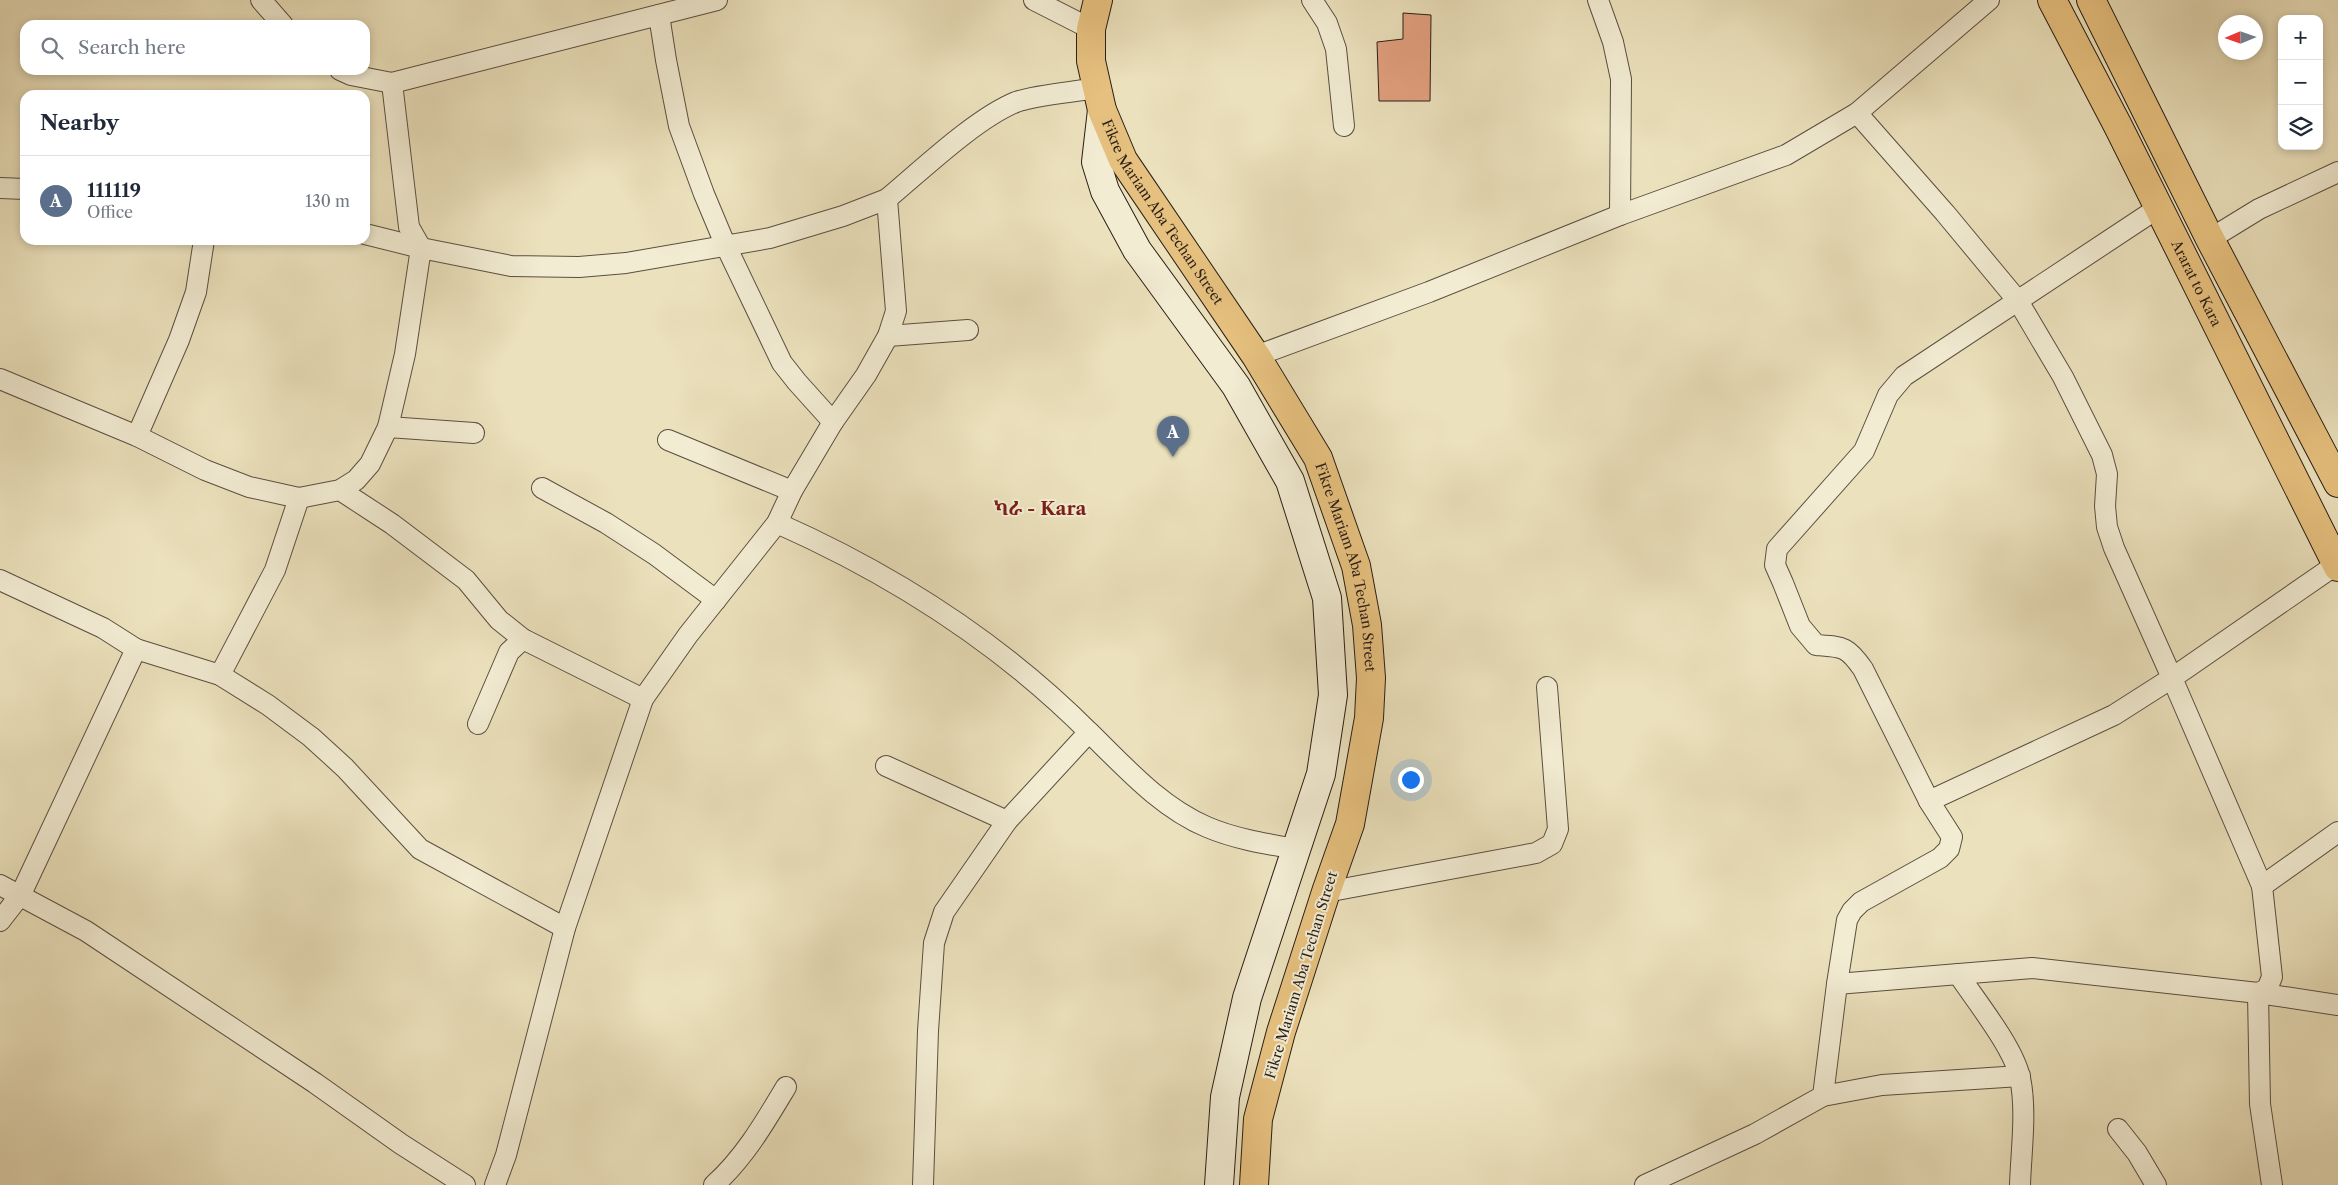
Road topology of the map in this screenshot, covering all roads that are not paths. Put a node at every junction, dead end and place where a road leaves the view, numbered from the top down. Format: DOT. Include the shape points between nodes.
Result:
graph roads {
  1 [pos="261,0"];
  2 [pos="716,0"];
  3 [pos="1034,0"];
  4 [pos="1098,0"];
  5 [pos="1312,0"];
  6 [pos="1598,0"];
  7 [pos="1989,0"];
  8 [pos="2052,0"];
  9 [pos="2091,0"];
  10 [pos="695,3"];
  11 [pos="659,16"];
  12 [pos="279,20"];
  13 [pos="2106,29"];
  14 [pos="1091,30"];
  15 [pos="2076,48"];
  16 [pos="351,75"];
  17 [pos="392,83"];
  18 [pos="1099,99"];
  19 [pos="1857,113"];
  20 [pos="1344,126"];
  21 [pos="2338,172"];
  22 [pos="0,188"];
  23 [pos="20,189"];
  24 [pos="887,198"];
  25 [pos="2158,208"];
  26 [pos="1620,216"];
  27 [pos="370,235"];
  28 [pos="2210,239"];
  29 [pos="725,244"];
  30 [pos="203,245"];
  31 [pos="421,248"];
  32 [pos="2018,302"];
  33 [pos="968,330"];
  34 [pos="888,336"];
  35 [pos="1256,356"];
  36 [pos="0,379"];
  37 [pos="833,422"];
  38 [pos="388,427"];
  39 [pos="474,433"];
  40 [pos="137,436"];
  41 [pos="668,440"];
  42 [pos="2338,483"];
  43 [pos="542,488"];
  44 [pos="340,490"];
  45 [pos="792,491"];
  46 [pos="299,498"];
  47 [pos="777,523"];
  48 [pos="2337,565"];
  49 [pos="0,580"];
  50 [pos="716,600"];
  51 [pos="523,639"];
  52 [pos="136,649"];
  53 [pos="220,675"];
  54 [pos="2172,678"];
  55 [pos="1548,687"];
  56 [pos="643,699"];
  57 [pos="478,724"];
  58 [pos="1089,732"];
  59 [pos="886,766"];
  60 [pos="1929,801"];
  61 [pos="1006,821"];
  62 [pos="2338,832"];
  63 [pos="1296,849"];
  64 [pos="0,885"];
  65 [pos="2262,886"];
  66 [pos="1326,892"];
  67 [pos="21,894"];
  68 [pos="0,921"];
  69 [pos="564,928"];
  70 [pos="1958,974"];
  71 [pos="1836,984"];
  72 [pos="2258,993"];
  73 [pos="2338,1004"];
  74 [pos="2020,1076"];
  75 [pos="786,1087"];
  76 [pos="1823,1096"];
  77 [pos="2118,1128"];
  78 [pos="465,1185"];
  79 [pos="495,1185"];
  80 [pos="714,1185"];
  81 [pos="923,1185"];
  82 [pos="1219,1185"];
  83 [pos="1254,1185"];
  84 [pos="1645,1185"];
  85 [pos="2020,1185"];
  86 [pos="2156,1185"];
  87 [pos="2272,1185"];
  1 -- 12 [label="street"];
  2 -- 10 [label="street"];
  3 -- 14 [label="street"];
  4 -- 14 [label="main road, Fikre Mariam Aba Techan Street"];
  5 -- 20 [label="street" via="1327,23 1336,49"];
  6 -- 26 [label="street" via="1621,79"];
  7 -- 19 [label="street"];
  8 -- 15 [label="main road, Ararat to Kara"];
  9 -- 13 [label="main road"];
  10 -- 11 [label="street"];
  11 -- 17 [label="street"];
  11 -- 29 [label="street" via="680,126"];
  13 -- 15 [label="main road"];
  13 -- 28 [label="main road"];
  14 -- 18 [label="main road, Fikre Mariam Aba Techan Street" via="1091,61"];
  15 -- 25 [label="main road, Ararat to Kara"];
  16 -- 17 [label="street"];
  17 -- 31 [label="street" via="409,227"];
  18 -- 24 [label="street" via="1018,101 1002,108"];
  18 -- 35 [label="main road, Fikre Mariam Aba Techan Street" via="1123,160"];
  18 -- 63 [label="street" via="1096,162 1105,191 1137,250 1236,386 1290,481 1327,598 1333,695 1321,774"];
  19 -- 26 [label="street" via="1786,155"];
  19 -- 32 [label="street"];
  21 -- 28 [label="street" via="2259,209"];
  22 -- 23 [label="street"];
  24 -- 29 [label="street" via="843,216 770,238"];
  24 -- 34 [label="street" via="896,311"];
  25 -- 32 [label="street"];
  25 -- 48 [label="main road, Ararat to Kara"];
  26 -- 35 [label="street"];
  27 -- 31 [label="street"];
  28 -- 42 [label="main road"];
  29 -- 31 [label="street" via="634,262 579,267 511,266"];
  29 -- 37 [label="street" via="782,362"];
  30 -- 40 [label="street" via="196,292"];
  31 -- 38 [label="street" via="405,354"];
  32 -- 54 [label="street" via="2063,376 2102,456 2107,474 2107,527"];
  32 -- 60 [label="street" via="1904,376 1888,396 1864,451 1777,549 1775,565 1800,626 1816,645 1850,652 1862,669"];
  33 -- 34 [label="street"];
  34 -- 37 [label="street"];
  35 -- 66 [label="main road, Fikre Mariam Aba Techan Street" via="1318,458 1356,566 1367,625 1371,678 1369,718 1350,824"];
  36 -- 40 [label="street"];
  37 -- 45 [label="street"];
  38 -- 39 [label="street"];
  38 -- 44 [label="street" via="370,464 356,480"];
  40 -- 46 [label="street" via="205,470 249,487"];
  41 -- 45 [label="street"];
  43 -- 50 [label="street" via="614,528"];
  44 -- 46 [label="street"];
  44 -- 51 [label="street" via="392,524 466,580 499,620"];
  45 -- 47 [label="street"];
  46 -- 53 [label="street" via="275,570"];
  47 -- 50 [label="street"];
  47 -- 58 [label="street" via="836,550 949,618 1054,697"];
  48 -- 54 [label="street"];
  49 -- 52 [label="street" via="103,628"];
  50 -- 56 [label="street"];
  51 -- 56 [label="street"];
  51 -- 57 [label="street" via="509,652"];
  52 -- 53 [label="street"];
  52 -- 67 [label="street"];
  53 -- 69 [label="street" via="311,737 345,768 420,849"];
  54 -- 60 [label="street" via="2114,715"];
  54 -- 65 [label="street"];
  55 -- 66 [label="street" via="1558,830 1552,844 1536,852"];
  56 -- 69 [label="street"];
  58 -- 61 [label="street"];
  58 -- 63 [label="street" via="1159,799 1180,814 1208,828"];
  59 -- 61 [label="street"];
  60 -- 71 [label="street" via="1952,837 1949,849 1940,858 1861,902 1852,911 1847,920"];
  61 -- 81 [label="street" via="944,912 934,943"];
  62 -- 65 [label="street"];
  63 -- 82 [label="street" via="1245,1007 1225,1097"];
  64 -- 67 [label="street"];
  65 -- 72 [label="street" via="2272,977 2266,989"];
  66 -- 83 [label="main road, Fikre Mariam Aba Techan Street" via="1281,1032 1258,1119"];
  67 -- 68 [label="street"];
  67 -- 78 [label="street" via="86,931"];
  69 -- 79 [label="street" via="506,1155"];
  70 -- 71 [label="street"];
  70 -- 72 [label="street" via="2032,968"];
  70 -- 74 [label="street" via="2009,1051"];
  71 -- 76 [label="street"];
  72 -- 73 [label="street"];
  72 -- 87 [label="street" via="2260,1104"];
  74 -- 76 [label="street" via="1882,1085"];
  74 -- 85 [label="street"];
  75 -- 80 [label="street" via="761,1130"];
  76 -- 84 [label="street" via="1754,1134"];
  77 -- 86 [label="street"];
}
